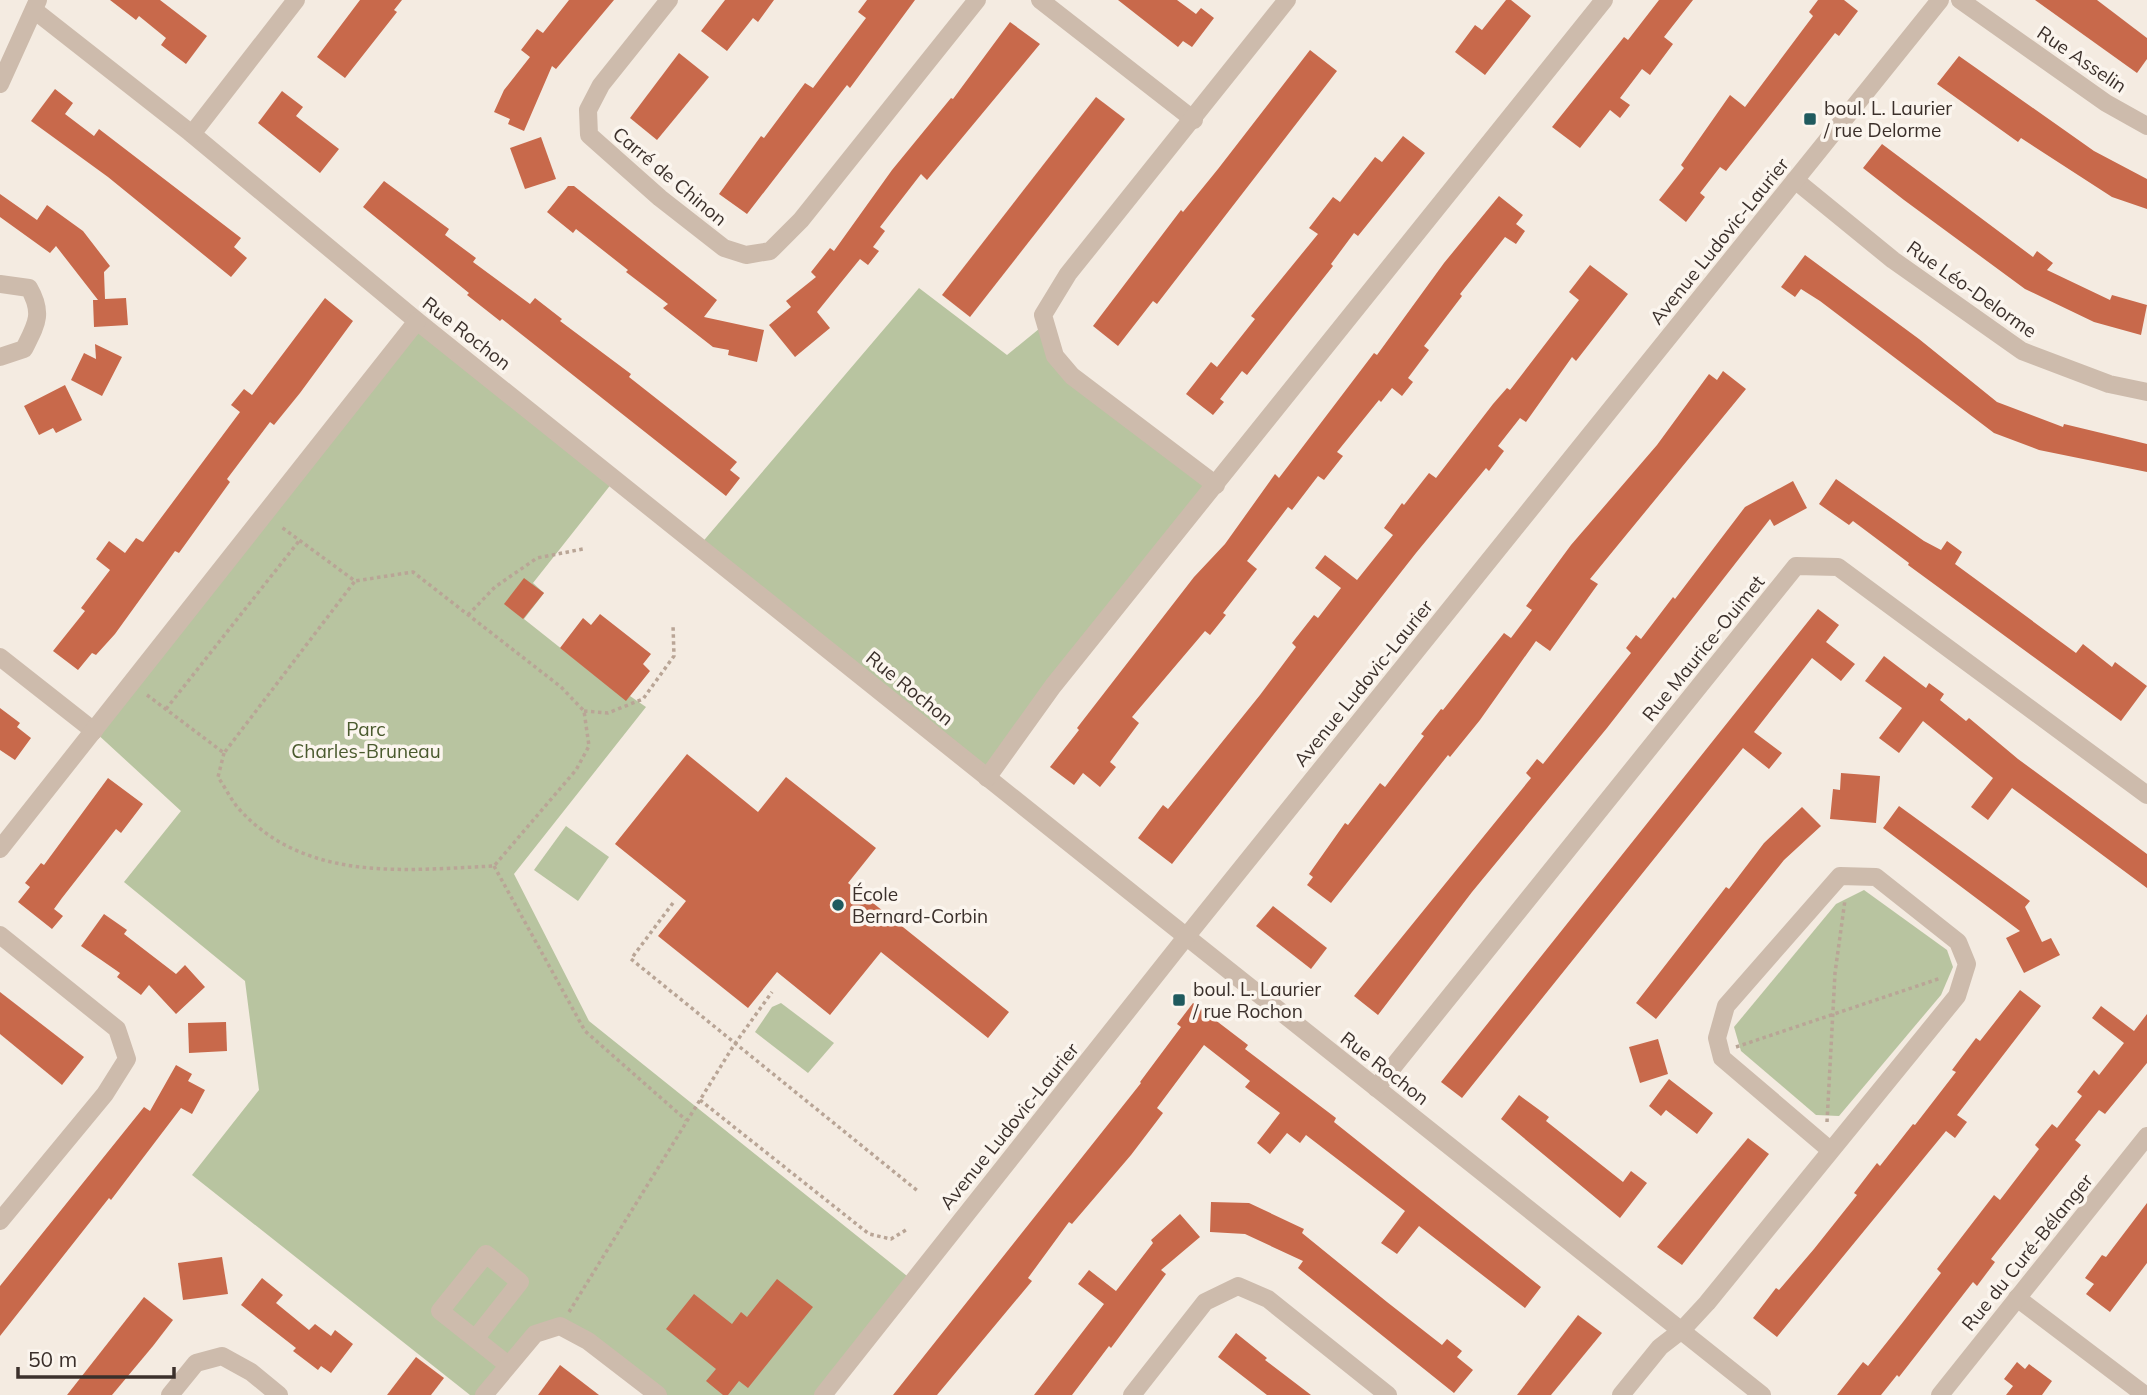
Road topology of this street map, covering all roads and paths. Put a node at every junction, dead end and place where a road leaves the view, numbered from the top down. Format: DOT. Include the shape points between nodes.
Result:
graph roads {
  1 [pos="296,0"];
  2 [pos="669,0"];
  3 [pos="977,0"];
  4 [pos="1040,0"];
  5 [pos="1287,0"];
  6 [pos="1604,0"];
  7 [pos="1940,0"];
  8 [pos="1960,0"];
  9 [pos="36,5"];
  10 [pos="0,84"];
  11 [pos="1194,120"];
  12 [pos="2147,126"];
  13 [pos="192,134"];
  14 [pos="1795,180"];
  15 [pos="0,284"];
  16 [pos="417,321"];
  17 [pos="0,357"];
  18 [pos="2147,392"];
  19 [pos="1216,485"];
  20 [pos="265,514"];
  21 [pos="299,540"];
  22 [pos="583,549"];
  23 [pos="355,581"];
  24 [pos="468,615"];
  25 [pos="673,625"];
  26 [pos="0,657"];
  27 [pos="132,683"];
  28 [pos="166,709"];
  29 [pos="584,710"];
  30 [pos="94,730"];
  31 [pos="223,753"];
  32 [pos="987,778"];
  33 [pos="2145,789"];
  34 [pos="0,849"];
  35 [pos="494,866"];
  36 [pos="1848,877"];
  37 [pos="673,903"];
  38 [pos="0,935"];
  39 [pos="1186,937"];
  40 [pos="1965,971"];
  41 [pos="772,992"];
  42 [pos="1833,1014"];
  43 [pos="734,1045"];
  44 [pos="1721,1052"];
  45 [pos="1376,1088"];
  46 [pos="700,1100"];
  47 [pos="686,1120"];
  48 [pos="2147,1136"];
  49 [pos="1830,1150"];
  50 [pos="919,1192"];
  51 [pos="0,1221"];
  52 [pos="906,1230"];
  53 [pos="2017,1298"];
  54 [pos="560,1325"];
  55 [pos="1682,1330"];
  56 [pos="475,1339"];
  57 [pos="508,1365"];
  58 [pos="170,1395"];
  59 [pos="279,1395"];
  60 [pos="484,1395"];
  61 [pos="658,1395"];
  62 [pos="823,1395"];
  63 [pos="1132,1395"];
  64 [pos="1388,1395"];
  65 [pos="1621,1395"];
  66 [pos="1762,1395"];
  67 [pos="1940,1395"];
  68 [pos="2145,1395"];
  1 -- 13 [label="street"];
  2 -- 3 [label="street, Carré de Chinon" via="601,85 588,110 589,135 724,248 746,255 770,251 802,219"];
  4 -- 11 [label="street"];
  5 -- 11 [label="street"];
  6 -- 19 [label="street"];
  7 -- 14 [label="street, Avenue Ludovic-Laurier"];
  8 -- 12 [label="street, Rue Asselin" via="2106,103"];
  9 -- 10 [label="street"];
  9 -- 13 [label="street, Rue Rochon"];
  11 -- 19 [label="street" via="1068,274 1043,316 1055,356 1072,376"];
  13 -- 16 [label="street, Rue Rochon"];
  14 -- 18 [label="street, Rue Léo-Delorme" via="1894,260 2022,351 2109,384"];
  14 -- 39 [label="street, Avenue Ludovic-Laurier"];
  15 -- 17 [label="street" via="29,288 38,304 36,323 24,349"];
  16 -- 20 [label="street"];
  16 -- 32 [label="street, Rue Rochon"];
  19 -- 32 [label="street" via="1052,686"];
  20 -- 21 [label="path"];
  20 -- 27 [label="street"];
  21 -- 23 [label="path"];
  21 -- 28 [label="path"];
  22 -- 24 [label="path" via="537,558 495,587"];
  23 -- 24 [label="path" via="413,572"];
  23 -- 31 [label="path"];
  24 -- 29 [label="path"];
  25 -- 29 [label="path" via="674,656 643,699 608,713"];
  26 -- 30 [label="street"];
  27 -- 28 [label="path"];
  27 -- 30 [label="street"];
  28 -- 31 [label="path"];
  29 -- 35 [label="path" via="589,746 576,770"];
  30 -- 34 [label="street"];
  31 -- 35 [label="path" via="218,777 240,809 275,837 329,864 384,871"];
  32 -- 39 [label="street, Rue Rochon"];
  33 -- 45 [label="street, Rue Maurice-Ouimet" via="1838,567 1796,566"];
  35 -- 47 [label="path" via="585,1031"];
  36 -- 40 [label="street" via="1876,877 1958,942 1967,964"];
  36 -- 42 [label="path"];
  36 -- 44 [label="street" via="1840,876 1726,1006 1717,1038"];
  37 -- 43 [label="path" via="631,959"];
  38 -- 51 [label="street" via="117,1029 127,1059 105,1094"];
  39 -- 45 [label="street, Rue Rochon"];
  39 -- 62 [label="street, Avenue Ludovic-Laurier"];
  40 -- 42 [label="path"];
  40 -- 49 [label="street" via="1957,996"];
  41 -- 43 [label="path"];
  42 -- 44 [label="path"];
  42 -- 49 [label="path" via="1826,1133"];
  43 -- 46 [label="path"];
  43 -- 50 [label="path"];
  44 -- 49 [label="street"];
  45 -- 55 [label="street, Rue Rochon"];
  46 -- 47 [label="path"];
  46 -- 52 [label="path" via="869,1234 891,1239"];
  47 -- 54 [label="path"];
  48 -- 53 [label="street, Rue du Curé-Bélanger"];
  49 -- 55 [label="street"];
  53 -- 67 [label="street, Rue du Curé-Bélanger"];
  53 -- 68 [label="street"];
  54 -- 57 [label="street" via="535,1334"];
  54 -- 61 [label="street"];
  55 -- 65 [label="street" via="1660,1347"];
  55 -- 66 [label="street, Rue Rochon"];
  56 -- 56 [label="street" via="440,1311 485,1254 520,1282"];
  56 -- 57 [label="street"];
  57 -- 60 [label="street"];
  58 -- 59 [label="street" via="196,1363 222,1356"];
  63 -- 64 [label="street" via="1205,1301 1238,1286 1268,1299"];
}
